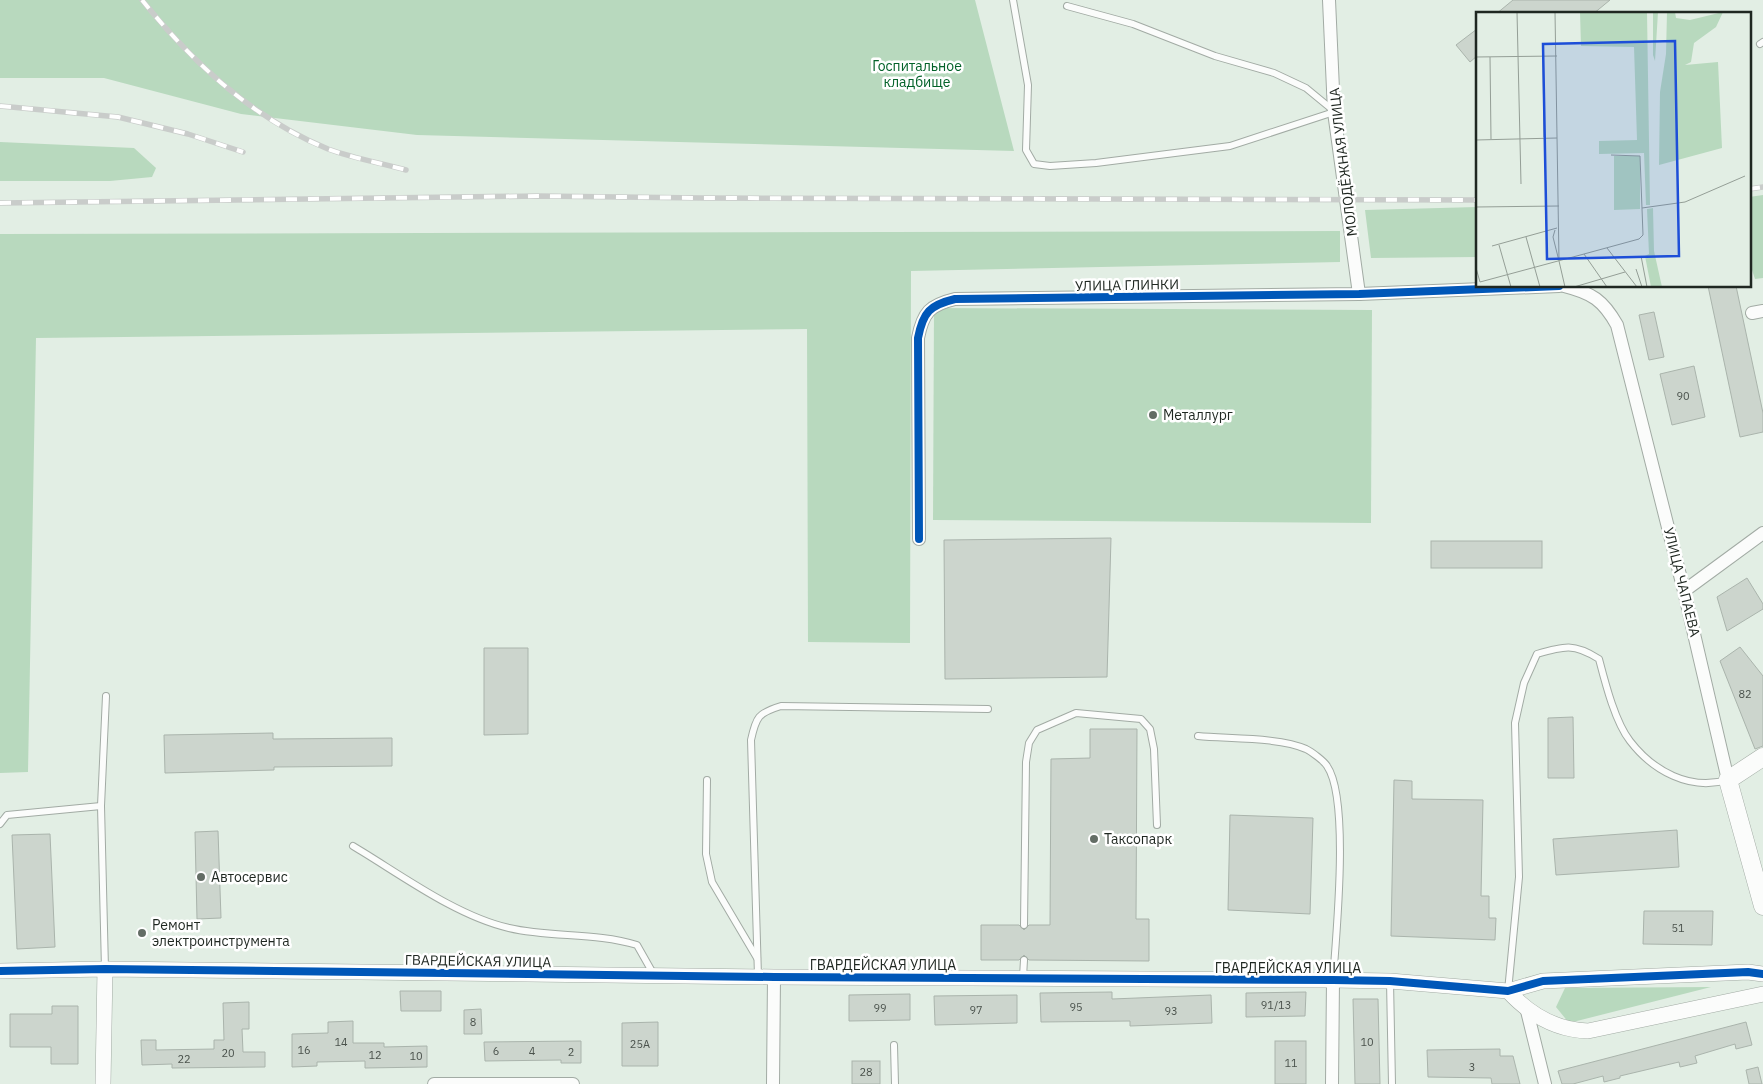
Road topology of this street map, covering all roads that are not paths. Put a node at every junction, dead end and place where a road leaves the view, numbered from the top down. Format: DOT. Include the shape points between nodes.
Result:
graph roads {
  1 [pos="1013,0"];
  2 [pos="1329,0"];
  3 [pos="1068,6"];
  4 [pos="1334,112"];
  5 [pos="1508,288"];
  6 [pos="1571,288"];
  7 [pos="1359,294"];
  8 [pos="1763,533"];
  9 [pos="919,539"];
  10 [pos="1684,591"];
  11 [pos="106,696"];
  12 [pos="988,709"];
  13 [pos="1198,736"];
  14 [pos="1763,757"];
  15 [pos="707,780"];
  16 [pos="1728,780"];
  17 [pos="102,806"];
  18 [pos="0,824"];
  19 [pos="1157,825"];
  20 [pos="353,846"];
  21 [pos="1763,906"];
  22 [pos="1024,925"];
  23 [pos="758,960"];
  24 [pos="1024,960"];
  25 [pos="105,969"];
  26 [pos="0,972"];
  27 [pos="1763,974"];
  28 [pos="654,976"];
  29 [pos="758,977"];
  30 [pos="774,978"];
  31 [pos="1023,978"];
  32 [pos="1333,980"];
  33 [pos="1390,981"];
  34 [pos="1508,991"];
  35 [pos="1763,994"];
  36 [pos="1528,1011"];
  37 [pos="894,1045"];
  38 [pos="103,1084"];
  39 [pos="434,1084"];
  40 [pos="572,1084"];
  41 [pos="773,1084"];
  42 [pos="895,1084"];
  43 [pos="1332,1084"];
  44 [pos="1392,1084"];
  45 [pos="1545,1084"];
  1 -- 4 [label="lane" via="1028,85 1026,150 1034,164 1096,163 1230,146"];
  2 -- 4 [label="street, МОЛОДЁЖНАЯ УЛИЦА"];
  3 -- 4 [label="lane" via="1132,24 1215,56 1274,73 1306,88"];
  4 -- 7 [label="street, МОЛОДЁЖНАЯ УЛИЦА"];
  5 -- 7 [label="street, УЛИЦА ГЛИНКИ"];
  6 -- 10 [label="street, УЛИЦА ЧАПАЕВА" via="1600,301 1617,325"];
  7 -- 9 [label="street, УЛИЦА ГЛИНКИ" via="955,299 938,303 921,323 918,338"];
  8 -- 10 [label="street"];
  10 -- 16 [label="street, УЛИЦА ЧАПАЕВА"];
  11 -- 17 [label="lane"];
  12 -- 23 [label="lane" via="781,706 764,712 755,721 751,740"];
  13 -- 32 [label="lane" via="1279,743 1307,749 1327,765 1335,788 1339,821"];
  14 -- 16 [label="main road"];
  15 -- 23 [label="lane" via="706,854 712,882"];
  16 -- 21 [label="main road, УЛИЦА ЧАПАЕВА"];
  16 -- 34 [label="lane" via="1712,784 1680,780 1652,764 1629,740 1609,696 1599,659 1583,649 1565,646 1537,654 1524,683 1515,722 1518,877"];
  17 -- 18 [label="lane" via="7,814"];
  17 -- 25 [label="lane"];
  19 -- 22 [label="lane" via="1154,749 1150,729 1142,719 1076,713 1037,730 1029,743 1026,762"];
  20 -- 28 [label="lane" via="468,915 509,928 614,938 638,945"];
  23 -- 29 [label="lane"];
  24 -- 31 [label="lane"];
  25 -- 26 [label="street, ГВАРДЕЙСКАЯ УЛИЦА"];
  25 -- 28 [label="street, ГВАРДЕЙСКАЯ УЛИЦА"];
  25 -- 38 [label="street"];
  27 -- 34 [label="street, ГВАРДЕЙСКАЯ УЛИЦА" via="1543,981"];
  28 -- 29 [label="street, ГВАРДЕЙСКАЯ УЛИЦА"];
  29 -- 30 [label="street, ГВАРДЕЙСКАЯ УЛИЦА"];
  30 -- 31 [label="street, ГВАРДЕЙСКАЯ УЛИЦА"];
  30 -- 41 [label="street"];
  31 -- 32 [label="street, ГВАРДЕЙСКАЯ УЛИЦА"];
  32 -- 33 [label="street, ГВАРДЕЙСКАЯ УЛИЦА"];
  32 -- 43 [label="street"];
  33 -- 34 [label="street, ГВАРДЕЙСКАЯ УЛИЦА"];
  33 -- 44 [label="lane"];
  34 -- 36 [label="street"];
  35 -- 36 [label="street" via="1588,1031 1550,1024"];
  36 -- 45 [label="street"];
  37 -- 42 [label="lane"];
  39 -- 40 [label="street"];
}
